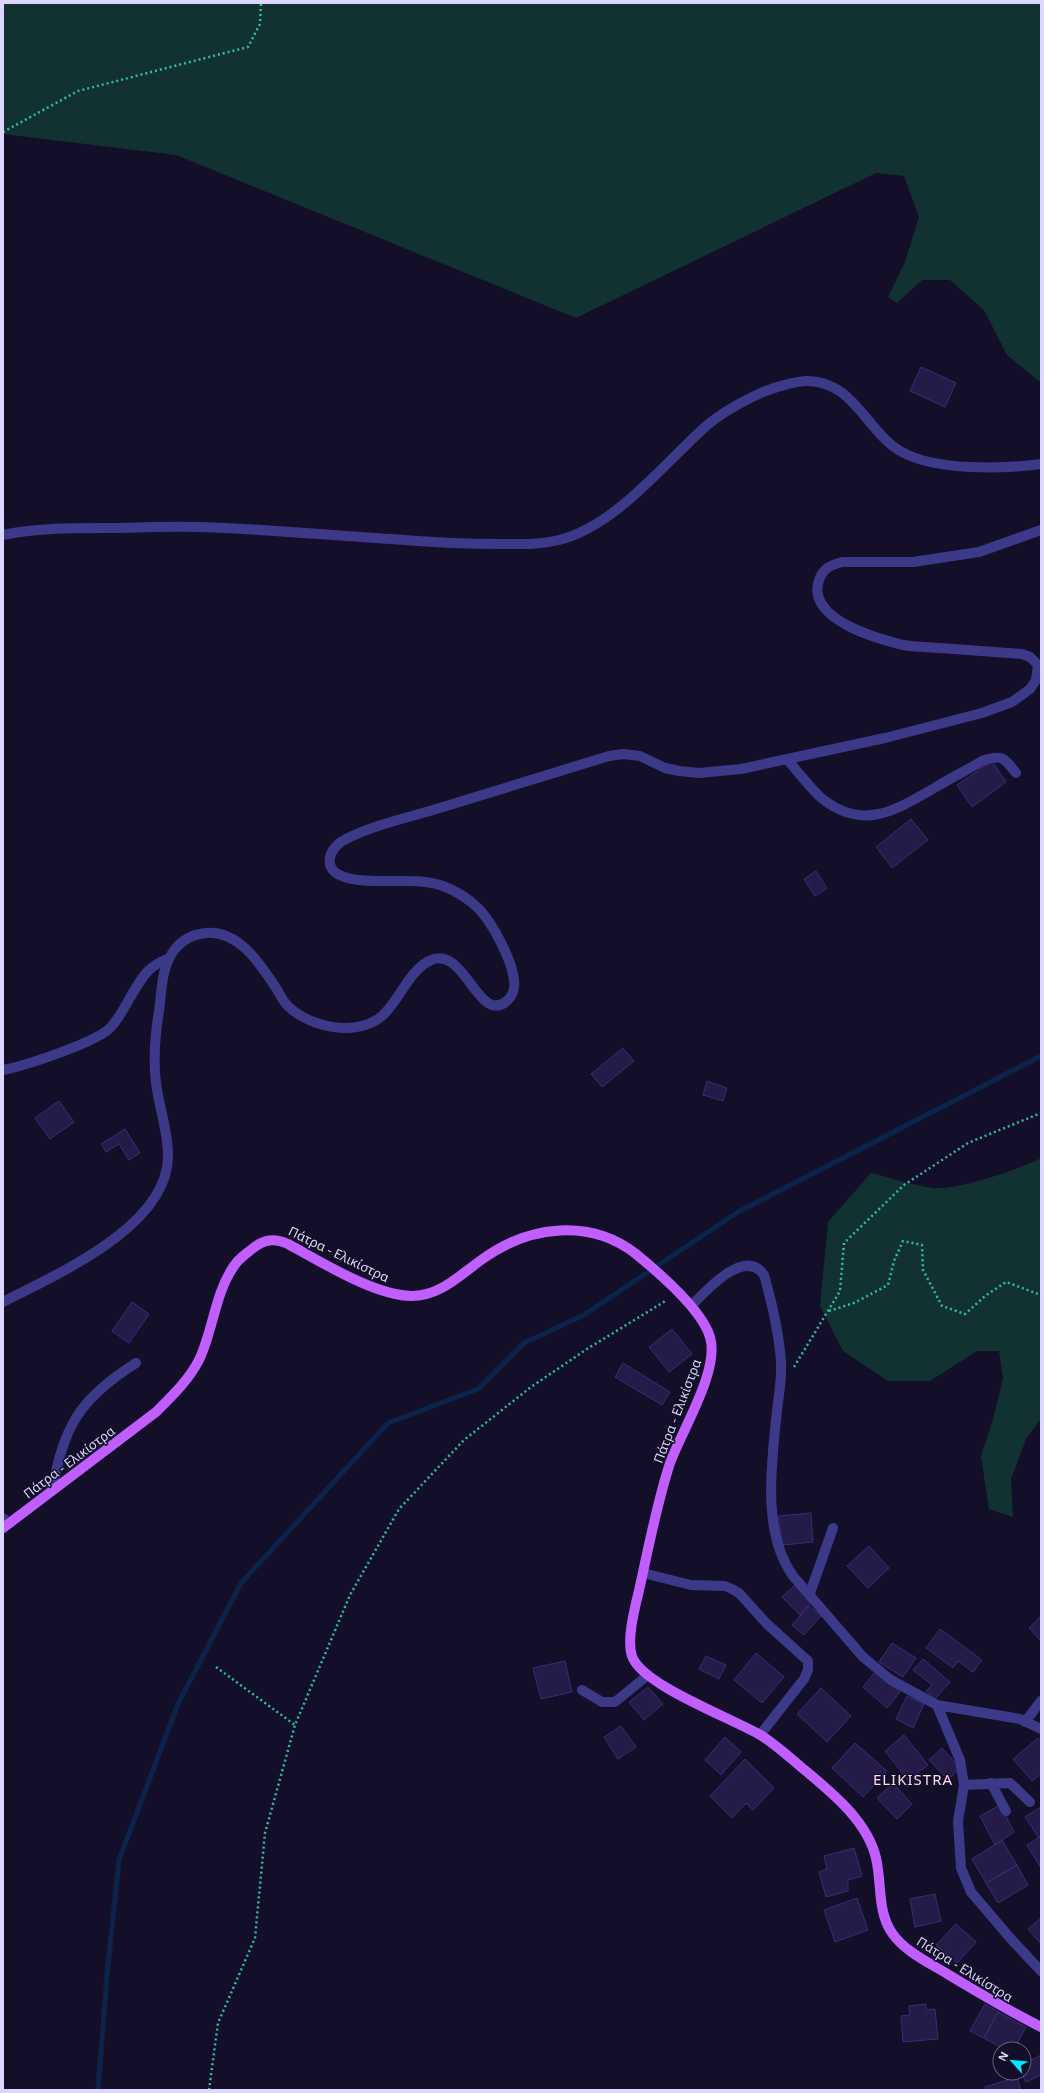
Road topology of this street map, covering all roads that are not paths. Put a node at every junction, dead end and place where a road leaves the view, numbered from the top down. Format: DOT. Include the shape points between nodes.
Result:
graph roads {
  1 [pos="1041,464"];
  2 [pos="1041,530"];
  3 [pos="3,535"];
  4 [pos="787,759"];
  5 [pos="1016,773"];
  6 [pos="169,958"];
  7 [pos="3,1070"];
  8 [pos="3,1302"];
  9 [pos="692,1305"];
  10 [pos="136,1363"];
  11 [pos="52,1491"];
  12 [pos="5,1523"];
  13 [pos="833,1528"];
  14 [pos="643,1573"];
  15 [pos="810,1593"];
  16 [pos="648,1676"];
  17 [pos="582,1690"];
  18 [pos="1041,1702"];
  19 [pos="937,1705"];
  20 [pos="1026,1722"];
  21 [pos="1041,1730"];
  22 [pos="760,1735"];
  23 [pos="991,1783"];
  24 [pos="964,1784"];
  25 [pos="1030,1802"];
  26 [pos="1006,1811"];
  27 [pos="1041,1971"];
  28 [pos="1041,2027"];
  1 -- 3 [label="street" via="970,467 927,461 903,452 890,443 879,434 862,410 842,392 826,383 806,381 777,386 741,403 708,425 614,512 583,532 536,544 460,544 200,527 53,528"];
  2 -- 4 [label="street" via="979,552 913,562 842,562 825,569 816,590 818,599 840,622 904,645 1022,654 1035,661 1038,672 1036,680 1023,694 1012,702 982,713 885,738"];
  4 -- 5 [label="street" via="819,796 833,805 859,815 870,816 895,811 982,761 994,757 1003,758"];
  4 -- 6 [label="street" via="741,769 699,773 665,768 640,756 609,756 379,826 337,844 330,856 330,864 337,875 364,880 412,880 441,885 473,904 491,925 510,965 515,981 514,988 504,1003 487,1002 480,997 455,963 446,958 437,958 418,969 381,1016 368,1023 343,1028 303,1017 287,1006 265,971 248,951 230,937 212,933 197,934 178,945"];
  6 -- 7 [label="street" via="148,971 110,1029 70,1048"];
  6 -- 8 [label="street" via="164,971 154,1052 156,1084 168,1152 164,1182 154,1200 124,1232 73,1266"];
  9 -- 11 [label="main road, Πάτρα - Ελικίστρα" via="633,1252 589,1232 541,1231 525,1236 502,1247 453,1282 433,1292 415,1296 380,1290 288,1244 277,1239 268,1239 244,1255 231,1270 220,1295 208,1340 189,1378 156,1412"];
  9 -- 14 [label="main road, Πάτρα - Ελικίστρα" via="710,1335 712,1359 671,1461"];
  9 -- 15 [label="street" via="725,1274 736,1268 749,1265 764,1275 776,1325 781,1363 774,1436 771,1510 776,1540 786,1565"];
  10 -- 11 [label="street" via="117,1375 85,1404 71,1424 62,1446"];
  11 -- 12 [label="main road, Πάτρα - Ελικίστρα"];
  13 -- 15 [label="street"];
  14 -- 16 [label="main road, Πάτρα - Ελικίστρα" via="630,1646 637,1666"];
  14 -- 22 [label="street" via="691,1585 719,1585 732,1589 808,1661 804,1679"];
  15 -- 19 [label="street" via="863,1657 891,1680"];
  16 -- 17 [label="street" via="615,1702 602,1702"];
  16 -- 22 [label="main road, Πάτρα - Ελικίστρα"];
  18 -- 20 [label="street"];
  19 -- 20 [label="street"];
  19 -- 24 [label="street" via="960,1760"];
  20 -- 21 [label="street"];
  22 -- 28 [label="main road, Πάτρα - Ελικίστρα" via="819,1782 853,1816 868,1838 877,1862 884,1913 892,1933 914,1953 1011,2012"];
  23 -- 24 [label="street"];
  23 -- 25 [label="street" via="1010,1783"];
  23 -- 26 [label="street"];
  24 -- 27 [label="street" via="958,1821 961,1868 971,1892"];
}
